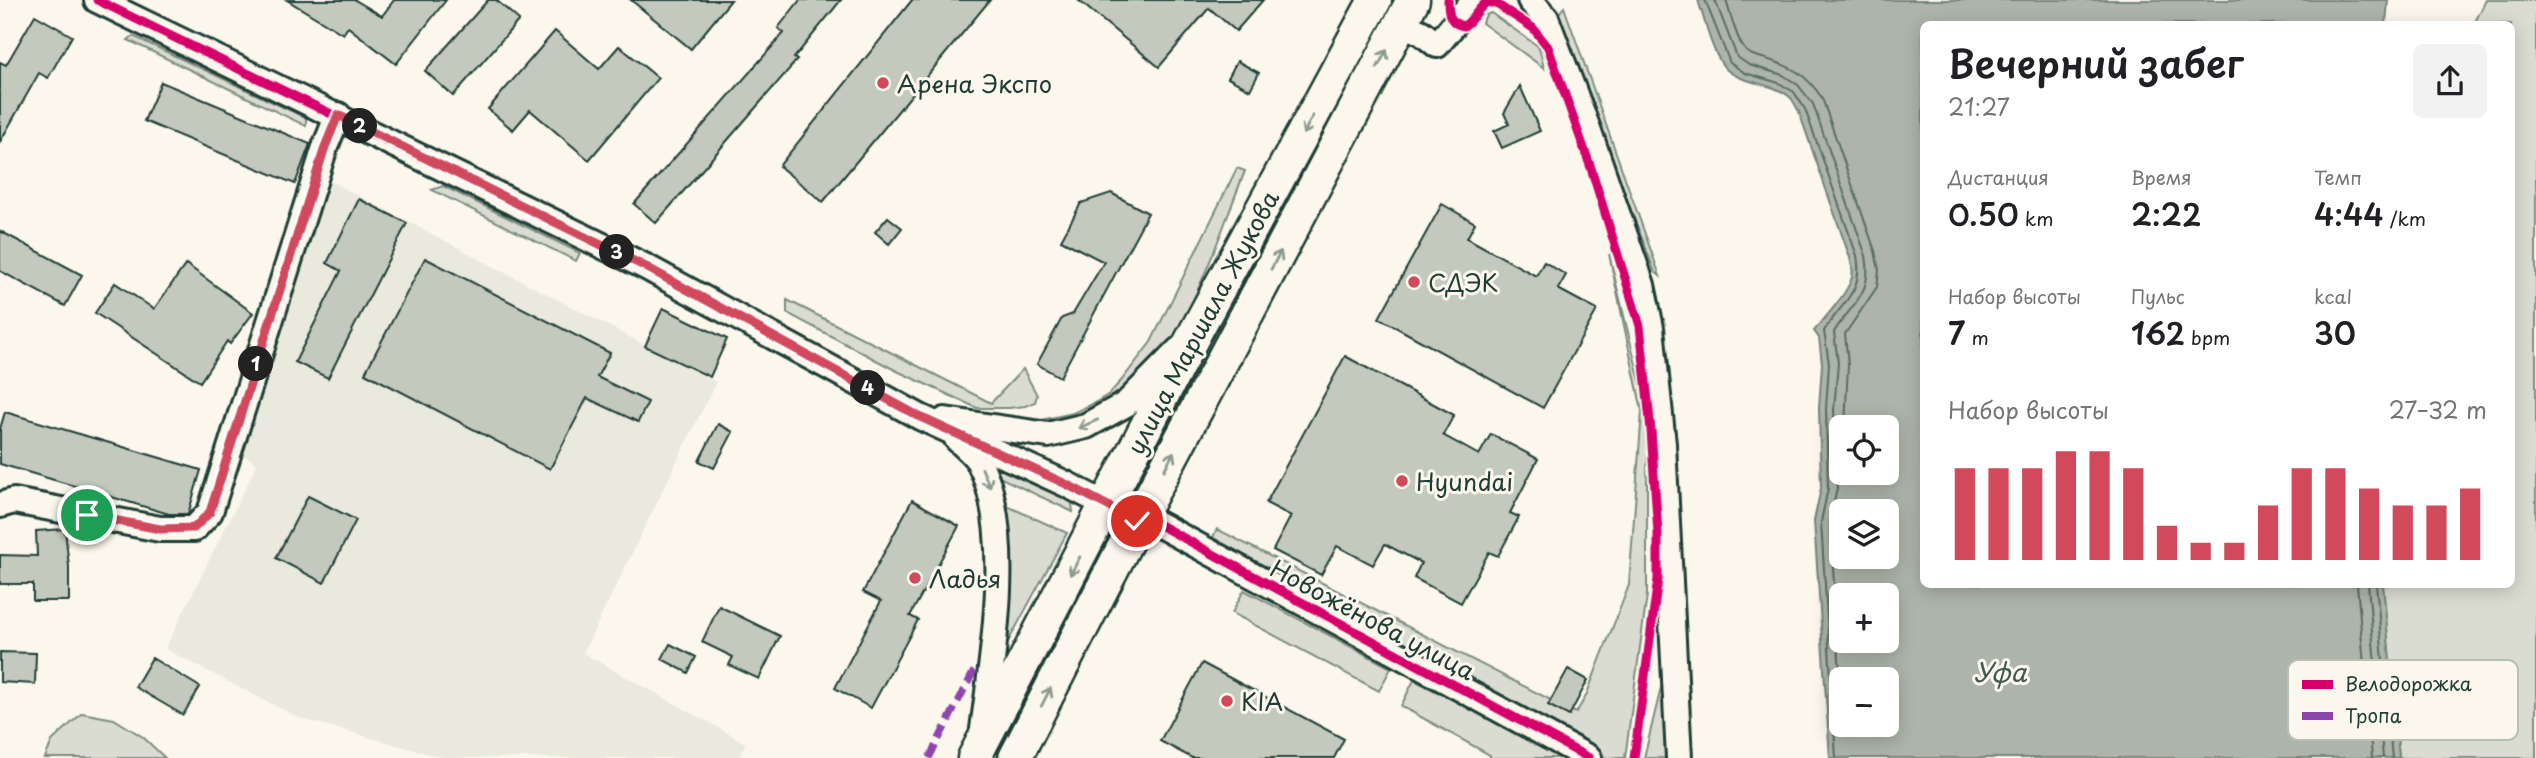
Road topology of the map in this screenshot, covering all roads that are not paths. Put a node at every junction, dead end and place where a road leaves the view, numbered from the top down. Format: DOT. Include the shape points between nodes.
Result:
graph roads {
  1 [pos="97,0"];
  2 [pos="1376,0"];
  3 [pos="1474,0"];
  4 [pos="1530,0"];
  5 [pos="1407,11"];
  6 [pos="338,115"];
  7 [pos="1195,333"];
  8 [pos="920,417"];
  9 [pos="0,505"];
  10 [pos="1105,505"];
  11 [pos="1137,521"];
  12 [pos="977,751"];
  13 [pos="1015,758"];
  14 [pos="1589,758"];
  15 [pos="1679,758"];
  1 -- 6 [label="street"];
  2 -- 7 [label="main road, улица Маршала Жукова, one-way"];
  3 -- 5 [label="street" via="1437,45"];
  4 -- 15 [label="street" via="1546,18 1588,129 1642,285 1651,328 1664,457"];
  11 -- 5 [label="main road, улица Маршала Жукова, one-way"];
  6 -- 8 [label="street" via="646,267"];
  6 -- 9 [label="street" via="210,512 194,528 160,529 14,501"];
  7 -- 8 [label="street, one-way" via="1126,404 1086,426 1048,435"];
  7 -- 10 [label="main road, улица Маршала Жукова"];
  8 -- 10 [label="street, Новожёнова улица"];
  8 -- 12 [label="street, one-way" via="958,439 978,459 991,489 997,591 991,672"];
  10 -- 11 [label="street, Новожёнова улица"];
  10 -- 12 [label="main road, улица Маршала Жукова, one-way"];
  13 -- 11 [label="main road, улица Маршала Жукова, one-way"];
  11 -- 14 [label="street, Новожёнова улица" via="1156,523"];
}
